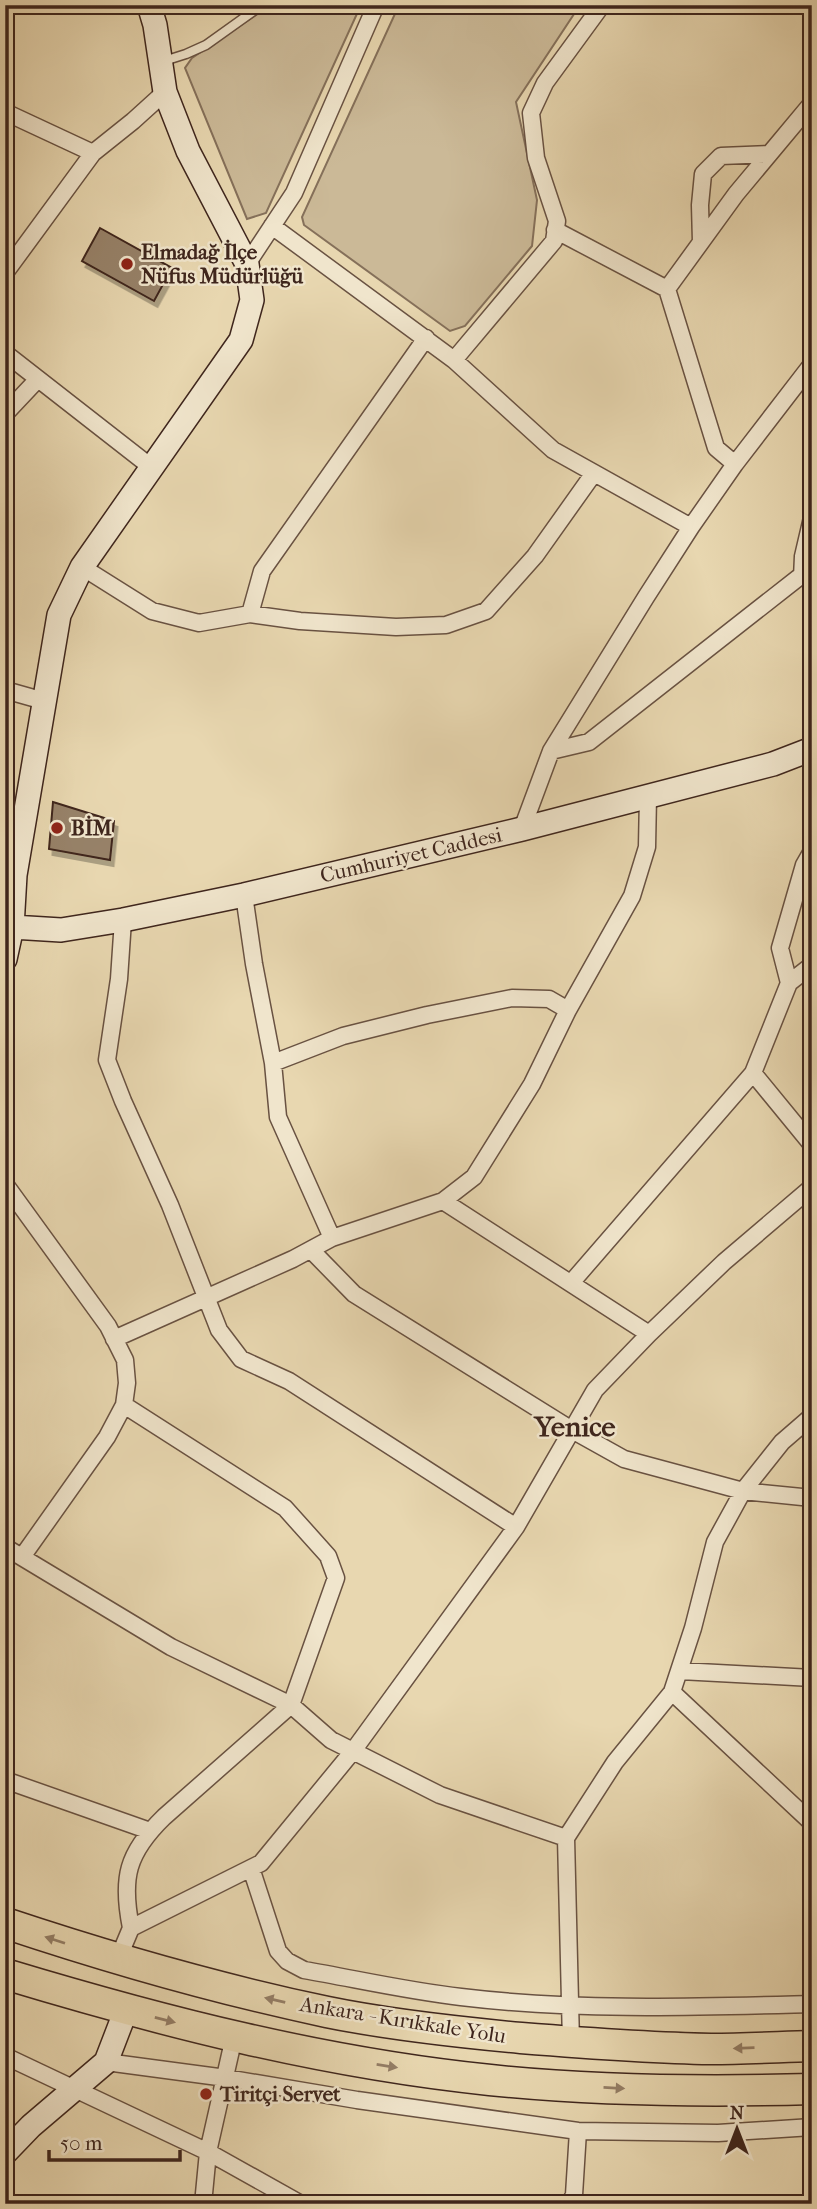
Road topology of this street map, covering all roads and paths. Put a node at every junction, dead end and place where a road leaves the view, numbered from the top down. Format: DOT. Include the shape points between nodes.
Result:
graph roads {
  1 [pos="149,5"];
  2 [pos="262,5"];
  3 [pos="376,5"];
  4 [pos="602,5"];
  5 [pos="161,62"];
  6 [pos="165,92"];
  7 [pos="812,103"];
  8 [pos="5,112"];
  9 [pos="93,153"];
  10 [pos="769,154"];
  11 [pos="272,226"];
  12 [pos="555,230"];
  13 [pos="701,242"];
  14 [pos="247,264"];
  15 [pos="5,273"];
  16 [pos="667,289"];
  17 [pos="426,338"];
  18 [pos="5,353"];
  19 [pos="454,359"];
  20 [pos="812,364"];
  21 [pos="38,379"];
  22 [pos="806,386"];
  23 [pos="5,414"];
  24 [pos="735,464"];
  25 [pos="151,467"];
  26 [pos="594,473"];
  27 [pos="812,500"];
  28 [pos="691,527"];
  29 [pos="82,567"];
  30 [pos="805,575"];
  31 [pos="250,614"];
  32 [pos="5,690"];
  33 [pos="44,701"];
  34 [pos="812,749"];
  35 [pos="551,751"];
  36 [pos="648,796"];
  37 [pos="522,829"];
  38 [pos="812,851"];
  39 [pos="244,895"];
  40 [pos="123,920"];
  41 [pos="9,926"];
  42 [pos="5,959"];
  43 [pos="812,965"];
  44 [pos="789,983"];
  45 [pos="568,1010"];
  46 [pos="273,1063"];
  47 [pos="753,1073"];
  48 [pos="812,1145"];
  49 [pos="5,1184"];
  50 [pos="812,1187"];
  51 [pos="443,1201"];
  52 [pos="332,1238"];
  53 [pos="311,1250"];
  54 [pos="571,1283"];
  55 [pos="207,1297"];
  56 [pos="649,1334"];
  57 [pos="114,1339"];
  58 [pos="124,1405"];
  59 [pos="812,1416"];
  60 [pos="572,1430"];
  61 [pos="743,1491"];
  62 [pos="812,1497"];
  63 [pos="516,1527"];
  64 [pos="5,1547"];
  65 [pos="22,1557"];
  66 [pos="680,1671"];
  67 [pos="812,1678"];
  68 [pos="672,1692"];
  69 [pos="291,1705"];
  70 [pos="353,1751"];
  71 [pos="5,1780"];
  72 [pos="812,1823"];
  73 [pos="150,1831"];
  74 [pos="566,1838"];
  75 [pos="251,1868"];
  76 [pos="5,1923"];
  77 [pos="131,1928"];
  78 [pos="118,1959"];
  79 [pos="5,1973"];
  80 [pos="812,2004"];
  81 [pos="570,2005"];
  82 [pos="126,2010"];
  83 [pos="233,2037"];
  84 [pos="571,2042"];
  85 [pos="812,2046"];
  86 [pos="5,2056"];
  87 [pos="106,2062"];
  88 [pos="226,2078"];
  89 [pos="75,2088"];
  90 [pos="812,2089"];
  91 [pos="812,2127"];
  92 [pos="578,2131"];
  93 [pos="208,2152"];
  94 [pos="5,2153"];
  95 [pos="203,2204"];
  96 [pos="301,2204"];
  97 [pos="569,2204"];
  1 -- 5 [label="street"];
  2 -- 5 [label="lane" via="205,46"];
  3 -- 11 [label="street" via="294,193"];
  4 -- 12 [label="street" via="545,83 531,113 536,158 557,221"];
  5 -- 6 [label="street"];
  6 -- 9 [label="street"];
  6 -- 14 [label="street" via="188,152"];
  7 -- 10 [label="street"];
  8 -- 9 [label="street"];
  9 -- 15 [label="street"];
  10 -- 13 [label="street"];
  10 -- 13 [label="street" via="720,156 703,174"];
  11 -- 14 [label="street"];
  11 -- 17 [label="street"];
  12 -- 16 [label="street"];
  12 -- 19 [label="street" via="554,241"];
  13 -- 16 [label="street"];
  14 -- 25 [label="street" via="252,300 241,340"];
  16 -- 24 [label="street" via="716,448"];
  17 -- 19 [label="street"];
  17 -- 31 [label="street" via="262,571"];
  18 -- 21 [label="street"];
  19 -- 26 [label="street" via="553,450"];
  20 -- 22 [label="street"];
  21 -- 23 [label="street"];
  21 -- 25 [label="street"];
  22 -- 24 [label="street"];
  24 -- 28 [label="street"];
  25 -- 29 [label="street"];
  26 -- 28 [label="street"];
  26 -- 31 [label="street" via="535,556 486,611 446,625 396,627"];
  27 -- 30 [label="lane" via="799,556"];
  28 -- 35 [label="street"];
  29 -- 31 [label="street" via="152,611 199,623"];
  29 -- 33 [label="street" via="59,615"];
  30 -- 35 [label="street" via="589,742"];
  32 -- 33 [label="street"];
  33 -- 41 [label="street"];
  34 -- 36 [label="street, Cumhuriyet Caddesi" via="773,764"];
  35 -- 37 [label="street"];
  36 -- 37 [label="street, Cumhuriyet Caddesi"];
  36 -- 45 [label="street" via="647,847 632,896"];
  37 -- 39 [label="street, Cumhuriyet Caddesi"];
  38 -- 44 [label="street" via="780,948"];
  39 -- 40 [label="street, Cumhuriyet Caddesi"];
  39 -- 46 [label="street"];
  40 -- 41 [label="street, Cumhuriyet Caddesi" via="61,930"];
  40 -- 55 [label="street" via="107,1060"];
  41 -- 42 [label="street"];
  43 -- 44 [label="street"];
  44 -- 47 [label="street"];
  45 -- 46 [label="street" via="549,999 512,998 343,1037"];
  45 -- 51 [label="street" via="532,1084 474,1177"];
  46 -- 52 [label="street" via="278,1117"];
  47 -- 48 [label="street"];
  47 -- 54 [label="street"];
  49 -- 57 [label="street"];
  50 -- 56 [label="street"];
  51 -- 52 [label="street"];
  51 -- 54 [label="street"];
  52 -- 53 [label="street"];
  53 -- 55 [label="street"];
  53 -- 60 [label="street" via="354,1294"];
  54 -- 56 [label="street"];
  55 -- 57 [label="street"];
  55 -- 63 [label="street" via="219,1330 241,1359 289,1381"];
  56 -- 60 [label="street" via="595,1390"];
  57 -- 58 [label="street" via="125,1360"];
  58 -- 65 [label="street" via="107,1437"];
  58 -- 69 [label="street" via="285,1508 328,1556 336,1578"];
  59 -- 61 [label="street" via="782,1442"];
  60 -- 61 [label="street" via="624,1460"];
  60 -- 63 [label="street"];
  61 -- 62 [label="street"];
  61 -- 66 [label="street" via="715,1542"];
  63 -- 70 [label="street"];
  64 -- 65 [label="street"];
  65 -- 69 [label="street" via="171,1647"];
  66 -- 67 [label="street"];
  66 -- 68 [label="street"];
  68 -- 72 [label="street"];
  68 -- 74 [label="street" via="615,1762"];
  69 -- 70 [label="street" via="331,1740"];
  69 -- 73 [label="street"];
  70 -- 74 [label="street" via="440,1795"];
  70 -- 75 [label="street" via="261,1863"];
  71 -- 73 [label="street"];
  73 -- 77 [label="street" via="132,1859 127,1880"];
  74 -- 81 [label="street"];
  75 -- 77 [label="street"];
  75 -- 81 [label="street" via="278,1951 304,1970 461,1997"];
  78 -- 76 [label="highway, Ankara - Kırıkkale Yolu, one-way"];
  77 -- 78 [label="street"];
  84 -- 78 [label="highway, Ankara - Kırıkkale Yolu, one-way" via="466,2033 338,2014"];
  79 -- 82 [label="highway"];
  80 -- 81 [label="street"];
  81 -- 84 [label="street"];
  82 -- 83 [label="highway, one-way"];
  82 -- 87 [label="street"];
  83 -- 88 [label="street"];
  83 -- 90 [label="highway, one-way" via="318,2055 491,2080 715,2092"];
  85 -- 84 [label="highway, Ankara - Kırıkkale Yolu, one-way" via="713,2049"];
  86 -- 89 [label="street"];
  87 -- 88 [label="street"];
  87 -- 89 [label="street"];
  88 -- 92 [label="street"];
  88 -- 93 [label="street"];
  89 -- 93 [label="street"];
  89 -- 94 [label="street"];
  91 -- 92 [label="street" via="718,2133"];
  92 -- 97 [label="street"];
  93 -- 95 [label="street"];
  93 -- 96 [label="street"];
}
